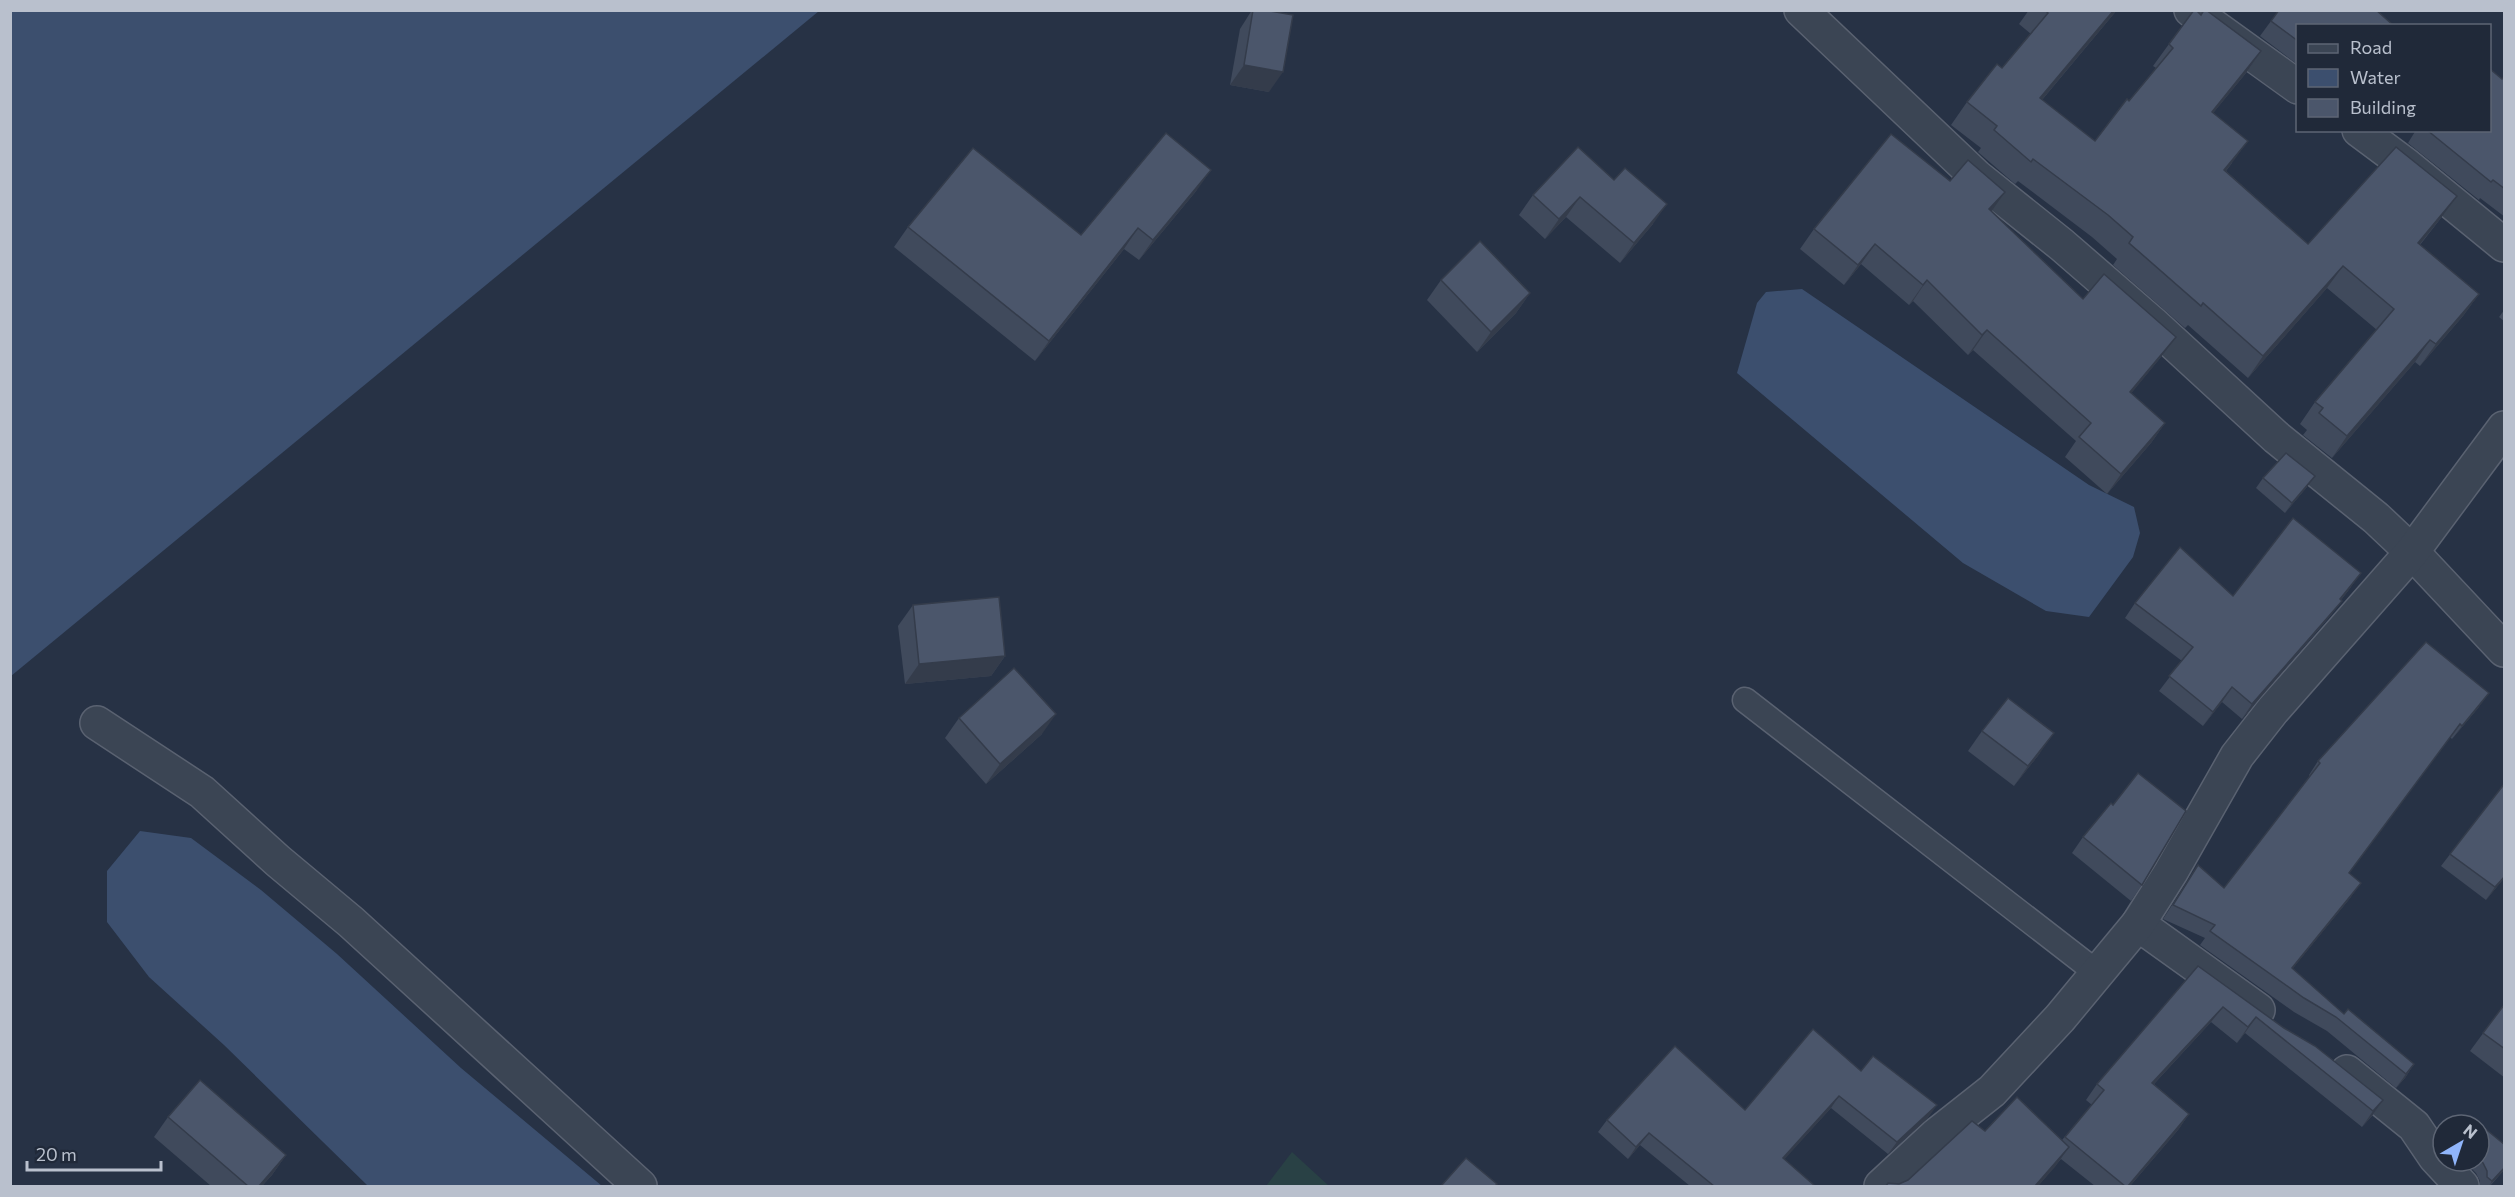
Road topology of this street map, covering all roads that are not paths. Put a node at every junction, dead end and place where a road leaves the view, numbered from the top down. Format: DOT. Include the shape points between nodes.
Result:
graph roads {
  1 [pos="1801,10"];
  2 [pos="2191,10"];
  3 [pos="2296,86"];
  4 [pos="2362,132"];
  5 [pos="2505,245"];
  6 [pos="2505,428"];
  7 [pos="2412,552"];
  8 [pos="2505,650"];
  9 [pos="1745,700"];
  10 [pos="97,723"];
  11 [pos="2138,924"];
  12 [pos="2096,972"];
  13 [pos="2284,1028"];
  14 [pos="2323,1053"];
  15 [pos="640,1186"];
  16 [pos="1881,1186"];
  17 [pos="2462,1186"];
  1 -- 7 [label="street" via="1977,177 2089,268 2277,438"];
  2 -- 3 [label="street"];
  4 -- 5 [label="street"];
  6 -- 7 [label="street"];
  7 -- 8 [label="street"];
  7 -- 11 [label="street" via="2237,756"];
  9 -- 12 [label="lane"];
  10 -- 15 [label="street" via="202,792"];
  11 -- 12 [label="street"];
  11 -- 13 [label="street"];
  12 -- 16 [label="street" via="2060,1018 1992,1091"];
  14 -- 17 [label="street" via="2414,1126"];
}
